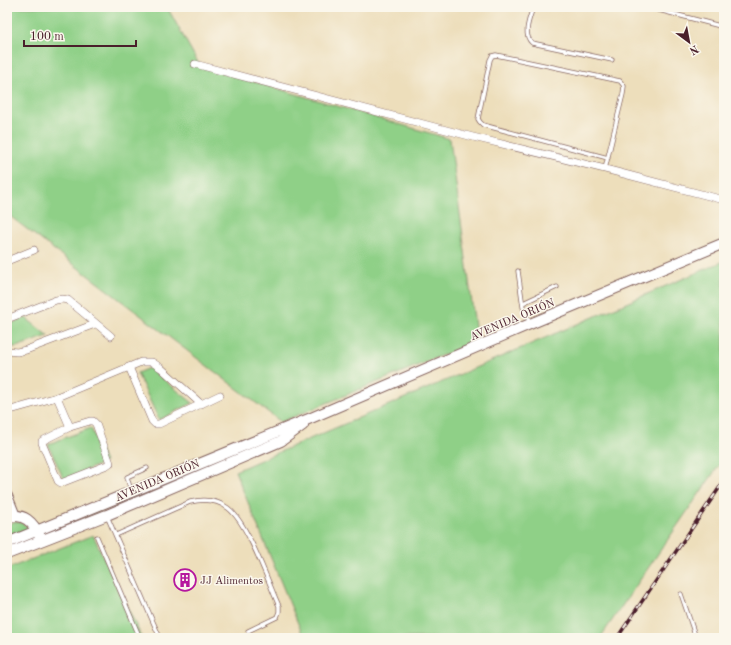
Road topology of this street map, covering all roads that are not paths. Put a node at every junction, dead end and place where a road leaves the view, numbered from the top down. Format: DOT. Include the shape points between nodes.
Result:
graph roads {
  1 [pos="533,7"];
  2 [pos="648,7"];
  3 [pos="724,27"];
  4 [pos="612,60"];
  5 [pos="195,64"];
  6 [pos="608,158"];
  7 [pos="605,169"];
  8 [pos="724,200"];
  9 [pos="724,243"];
  10 [pos="34,250"];
  11 [pos="7,253"];
  12 [pos="10,259"];
  13 [pos="518,271"];
  14 [pos="557,287"];
  15 [pos="523,303"];
  16 [pos="7,320"];
  17 [pos="95,324"];
  18 [pos="530,324"];
  19 [pos="111,336"];
  20 [pos="7,351"];
  21 [pos="129,367"];
  22 [pos="220,395"];
  23 [pos="57,398"];
  24 [pos="201,404"];
  25 [pos="7,411"];
  26 [pos="311,418"];
  27 [pos="70,427"];
  28 [pos="147,468"];
  29 [pos="132,492"];
  30 [pos="7,496"];
  31 [pos="107,515"];
  32 [pos="11,517"];
  33 [pos="37,531"];
  34 [pos="116,535"];
  35 [pos="97,537"];
  36 [pos="41,541"];
  37 [pos="7,543"];
  38 [pos="7,554"];
  39 [pos="681,594"];
  40 [pos="248,630"];
  41 [pos="140,638"];
  42 [pos="160,638"];
  43 [pos="696,638"];
  1 -- 4 [label="lane" via="527,34 532,43"];
  2 -- 3 [label="lane"];
  5 -- 7 [label="street"];
  6 -- 6 [label="lane" via="483,125 478,119 492,56 620,81 624,86 623,94"];
  6 -- 7 [label="lane"];
  7 -- 8 [label="street"];
  9 -- 18 [label="street, AVENIDA ORIÓN"];
  10 -- 12 [label="street"];
  11 -- 12 [label="street"];
  13 -- 15 [label="lane"];
  14 -- 15 [label="lane"];
  15 -- 18 [label="lane"];
  16 -- 17 [label="street" via="62,299 68,300"];
  17 -- 19 [label="street"];
  17 -- 20 [label="street" via="26,350"];
  18 -- 26 [label="street, AVENIDA ORIÓN"];
  21 -- 23 [label="street"];
  21 -- 24 [label="street" via="148,361 161,368"];
  21 -- 24 [label="street" via="155,424"];
  22 -- 24 [label="street"];
  23 -- 25 [label="street"];
  23 -- 27 [label="street"];
  26 -- 29 [label="street, AVENIDA ORIÓN"];
  26 -- 31 [label="street, AVENIDA ORIÓN" via="282,441"];
  27 -- 27 [label="street" via="93,421 110,461 107,465 60,483 42,442"];
  28 -- 29 [label="lane" via="127,477"];
  29 -- 33 [label="street, AVENIDA ORIÓN"];
  30 -- 32 [label="street"];
  31 -- 34 [label="lane"];
  31 -- 36 [label="street, AVENIDA ORIÓN"];
  32 -- 33 [label="street" via="26,518"];
  33 -- 36 [label="street"];
  33 -- 37 [label="street, AVENIDA ORIÓN"];
  34 -- 40 [label="lane" via="190,502 216,502 228,508 238,518 250,540 280,612 277,617"];
  34 -- 42 [label="lane"];
  35 -- 41 [label="lane"];
  36 -- 38 [label="street, AVENIDA ORIÓN"];
  39 -- 43 [label="lane"];
}
